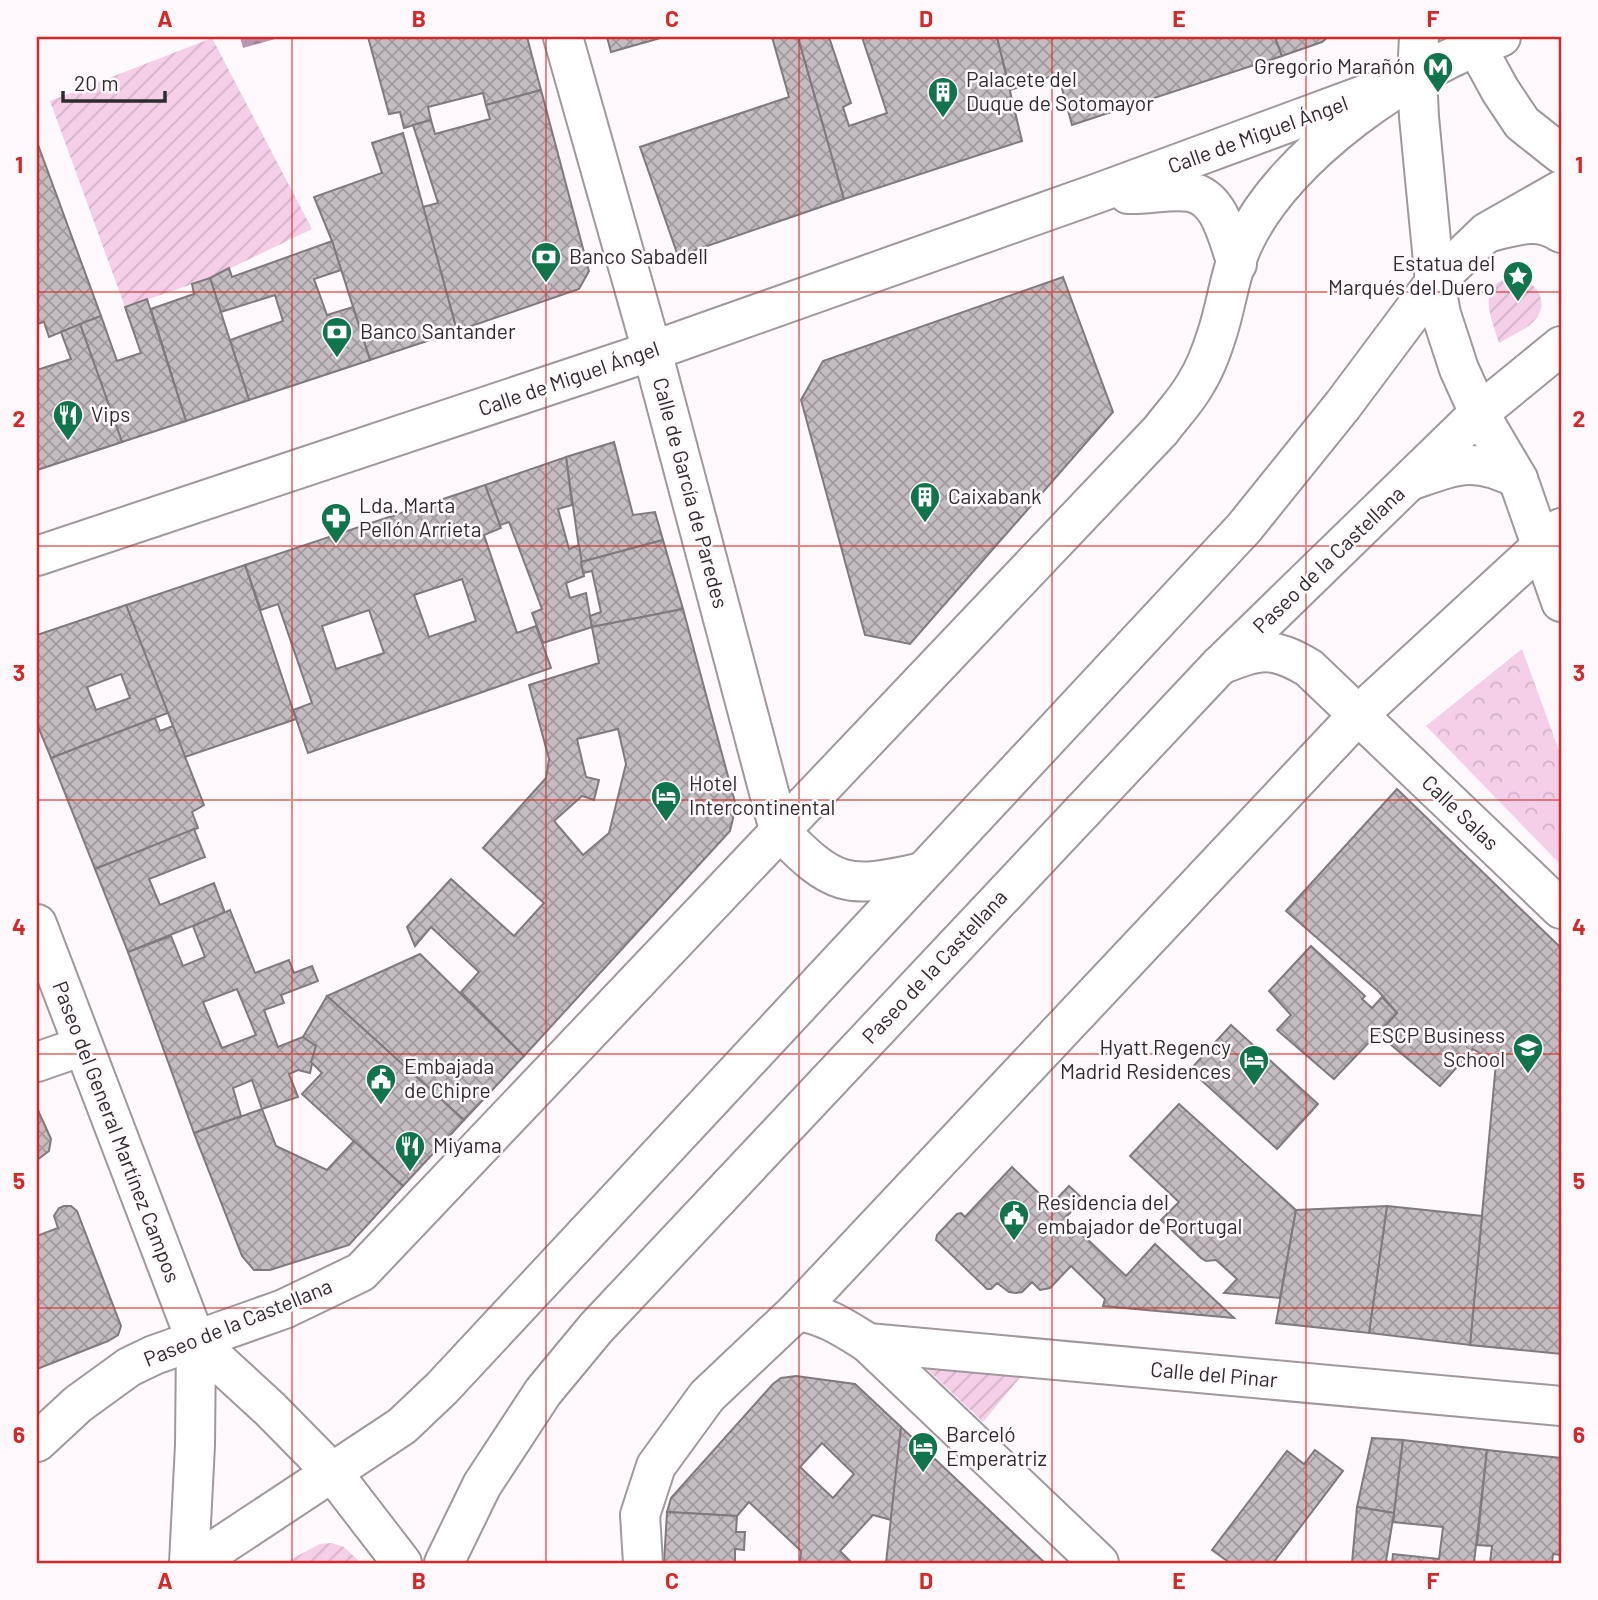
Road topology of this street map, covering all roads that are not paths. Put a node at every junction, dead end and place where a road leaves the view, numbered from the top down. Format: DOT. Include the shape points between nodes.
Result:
graph roads {
  1 [pos="563,37"];
  2 [pos="1419,37"];
  3 [pos="1483,40"];
  4 [pos="1416,75"];
  5 [pos="1561,154"];
  6 [pos="1561,190"];
  7 [pos="1098,193"];
  8 [pos="1488,232"];
  9 [pos="1561,233"];
  10 [pos="1237,264"];
  11 [pos="1435,282"];
  12 [pos="1561,346"];
  13 [pos="653,351"];
  14 [pos="1479,413"];
  15 [pos="1518,479"];
  16 [pos="1412,480"];
  17 [pos="1551,536"];
  18 [pos="37,556"];
  19 [pos="1561,602"];
  20 [pos="1220,665"];
  21 [pos="1358,715"];
  22 [pos="779,830"];
  23 [pos="922,872"];
  24 [pos="1561,909"];
  25 [pos="37,924"];
  26 [pos="83,1046"];
  27 [pos="37,1062"];
  28 [pos="796,1311"];
  29 [pos="196,1341"];
  30 [pos="867,1343"];
  31 [pos="1561,1406"];
  32 [pos="37,1442"];
  33 [pos="332,1472"];
  34 [pos="189,1563"];
  35 [pos="195,1563"];
  36 [pos="402,1563"];
  37 [pos="444,1563"];
  38 [pos="643,1563"];
  39 [pos="1099,1563"];
  1 -- 13 [label="main road, Calle de García de Paredes"];
  2 -- 4 [label="main road"];
  3 -- 4 [label="main road, Paseo de la Castellana"];
  3 -- 5 [label="main road" via="1500,90 1522,123"];
  4 -- 7 [label="main road, Calle de Miguel Ángel"];
  4 -- 10 [label="main road, Paseo de la Castellana" via="1354,118 1288,178 1255,222"];
  4 -- 11 [label="main road"];
  6 -- 8 [label="main road"];
  7 -- 10 [label="main road, Calle de Miguel Ángel" via="1191,192 1204,198 1216,211"];
  7 -- 13 [label="main road, Calle de Miguel Ángel"];
  8 -- 9 [label="main road" via="1545,224"];
  8 -- 11 [label="main road"];
  10 -- 22 [label="main road, Paseo de la Castellana" via="1197,383 1161,430"];
  11 -- 14 [label="main road" via="1448,339"];
  11 -- 23 [label="main road" via="1244,528"];
  12 -- 14 [label="main road, Paseo de la Castellana"];
  13 -- 18 [label="main road, Calle de Miguel Ángel"];
  13 -- 22 [label="main road, Calle de García de Paredes"];
  14 -- 15 [label="main road"];
  14 -- 16 [label="main road, Paseo de la Castellana"];
  15 -- 16 [label="main road" via="1491,466 1470,464"];
  15 -- 17 [label="main road"];
  16 -- 20 [label="main road, Paseo de la Castellana"];
  17 -- 19 [label="main road"];
  17 -- 21 [label="main road"];
  20 -- 21 [label="main road, Calle Salas" via="1255,652 1278,652 1309,668"];
  20 -- 37 [label="main road, Paseo de la Castellana" via="596,1328 543,1392 482,1485"];
  21 -- 24 [label="main road, Calle Salas"];
  21 -- 28 [label="main road"];
  22 -- 23 [label="main road" via="812,864 849,883 880,882"];
  22 -- 29 [label="main road, Paseo de la Castellana" via="361,1272 284,1309"];
  23 -- 33 [label="main road" via="442,1388 402,1426"];
  25 -- 26 [label="main road, Paseo del General Martínez Campos"];
  26 -- 27 [label="main road"];
  26 -- 29 [label="main road, Paseo del General Martínez Campos"];
  28 -- 30 [label="main road" via="837,1323"];
  28 -- 38 [label="main road" via="707,1396 656,1466 640,1515"];
  29 -- 32 [label="main road, Paseo de la Castellana" via="129,1367 78,1404"];
  29 -- 33 [label="main road"];
  29 -- 34 [label="main road"];
  30 -- 31 [label="main road, Calle del Pinar"];
  30 -- 39 [label="main road"];
  33 -- 35 [label="main road"];
  33 -- 36 [label="main road"];
}
